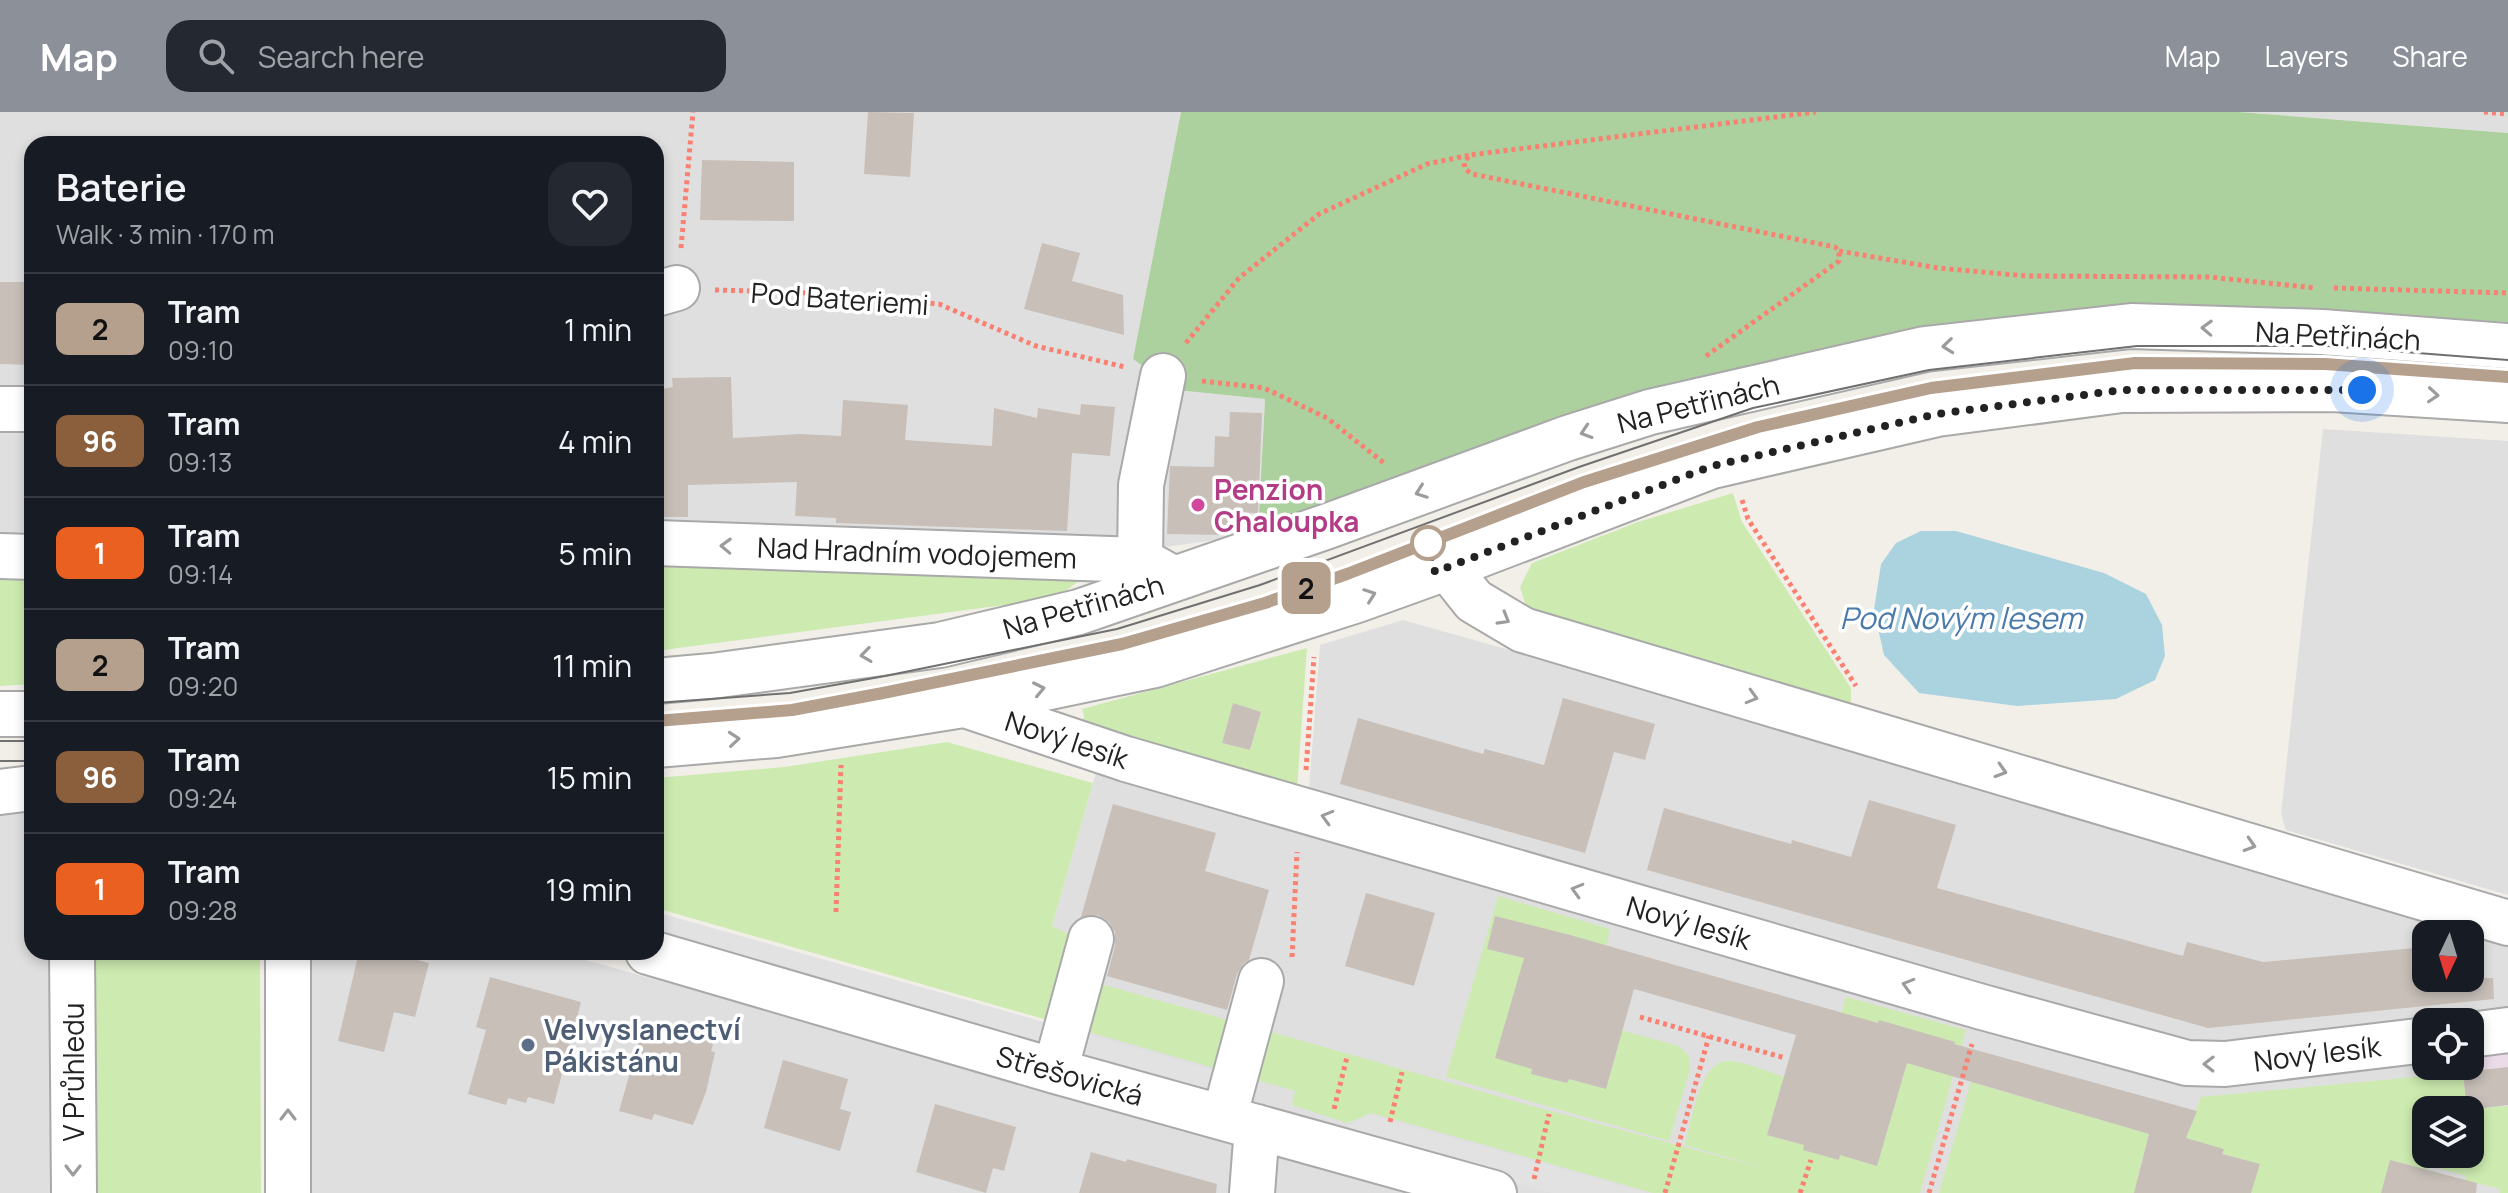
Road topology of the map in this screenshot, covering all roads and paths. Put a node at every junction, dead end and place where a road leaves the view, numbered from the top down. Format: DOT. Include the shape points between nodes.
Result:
graph roads {
  1 [pos="693,112"];
  2 [pos="1816,112"];
  3 [pos="2484,112"];
  4 [pos="2508,114"];
  5 [pos="1470,155"];
  6 [pos="1839,251"];
  7 [pos="667,291"];
  8 [pos="2508,293"];
  9 [pos="2508,346"];
  10 [pos="1701,360"];
  11 [pos="1163,376"];
  12 [pos="2508,400"];
  13 [pos="0,409"];
  14 [pos="24,409"];
  15 [pos="1387,465"];
  16 [pos="1741,496"];
  17 [pos="664,543"];
  18 [pos="0,556"];
  19 [pos="24,557"];
  20 [pos="1447,567"];
  21 [pos="1157,570"];
  22 [pos="918,648"];
  23 [pos="1314,663"];
  24 [pos="664,680"];
  25 [pos="963,705"];
  26 [pos="0,714"];
  27 [pos="24,714"];
  28 [pos="1858,728"];
  29 [pos="664,744"];
  30 [pos="841,751"];
  31 [pos="1305,774"];
  32 [pos="24,789"];
  33 [pos="0,792"];
  34 [pos="1295,843"];
  35 [pos="836,912"];
  36 [pos="2508,923"];
  37 [pos="1091,939"];
  38 [pos="664,957"];
  39 [pos="72,960"];
  40 [pos="288,960"];
  41 [pos="1276,972"];
  42 [pos="1640,1017"];
  43 [pos="2508,1030"];
  44 [pos="2484,1033"];
  45 [pos="1709,1036"];
  46 [pos="1973,1040"];
  47 [pos="2412,1042"];
  48 [pos="1347,1057"];
  49 [pos="1785,1058"];
  50 [pos="1055,1071"];
  51 [pos="1402,1072"];
  52 [pos="1549,1114"];
  53 [pos="1331,1122"];
  54 [pos="1241,1123"];
  55 [pos="1811,1160"];
  56 [pos="1380,1161"];
  57 [pos="74,1193"];
  58 [pos="288,1193"];
  59 [pos="1252,1193"];
  60 [pos="1494,1193"];
  61 [pos="1530,1193"];
  62 [pos="1665,1193"];
  63 [pos="1800,1193"];
  64 [pos="1929,1193"];
  1 -- 7 [label="path"];
  2 -- 5 [label="path"];
  3 -- 4 [label="path"];
  5 -- 6 [label="path" via="1464,162 1472,174"];
  5 -- 11 [label="path" via="1427,164 1319,214 1239,278"];
  6 -- 8 [label="path" via="2027,276 2209,277 2322,288"];
  6 -- 10 [label="path" via="1839,261"];
  7 -- 11 [label="path, Pod Bateriemi" via="794,292 939,304 1036,346"];
  9 -- 21 [label="street, Na Petřinách, one-way" via="2322,332 2131,326 1925,349 1650,412 1328,526"];
  11 -- 15 [label="path, Pod Bateriemi" via="1264,388 1327,418"];
  11 -- 21 [label="street" via="1141,485"];
  20 -- 12 [label="street, Na Petřinách, one-way" via="1712,466 1937,414 2122,390 2332,389"];
  13 -- 14 [label="street"];
  16 -- 28 [label="path" via="1748,519 1856,686"];
  21 -- 17 [label="street, Nad Hradním vodojemem, one-way"];
  18 -- 19 [label="street"];
  25 -- 20 [label="street, Na Petřinách, one-way" via="1155,665"];
  20 -- 28 [label="street, one-way" via="1474,601 1523,630"];
  21 -- 22 [label="street, Na Petřinách" via="1079,612"];
  22 -- 24 [label="street, Na Petřinách, one-way"];
  22 -- 25 [label="street"];
  23 -- 31 [label="path"];
  29 -- 25 [label="street, Na Petřinách, one-way" via="776,735"];
  47 -- 25 [label="street, Nový lesík, one-way" via="2225,1064 2187,1063 1126,759"];
  26 -- 27 [label="street"];
  28 -- 36 [label="street, one-way"];
  30 -- 35 [label="path"];
  32 -- 33 [label="street"];
  34 -- 41 [label="path"];
  37 -- 50 [label="street"];
  38 -- 50 [label="street, Střešovická"];
  39 -- 57 [label="street, V Průhledu, one-way"];
  58 -- 40 [label="street, one-way"];
  41 -- 54 [label="street"];
  42 -- 45 [label="path"];
  43 -- 44 [label="street"];
  45 -- 49 [label="path"];
  45 -- 62 [label="path"];
  46 -- 64 [label="path"];
  48 -- 53 [label="path"];
  50 -- 54 [label="street, Střešovická"];
  51 -- 56 [label="path"];
  52 -- 61 [label="path"];
  54 -- 56 [label="street, Střešovická"];
  54 -- 59 [label="street"];
  55 -- 63 [label="path"];
  56 -- 60 [label="street, Střešovická"];
}
